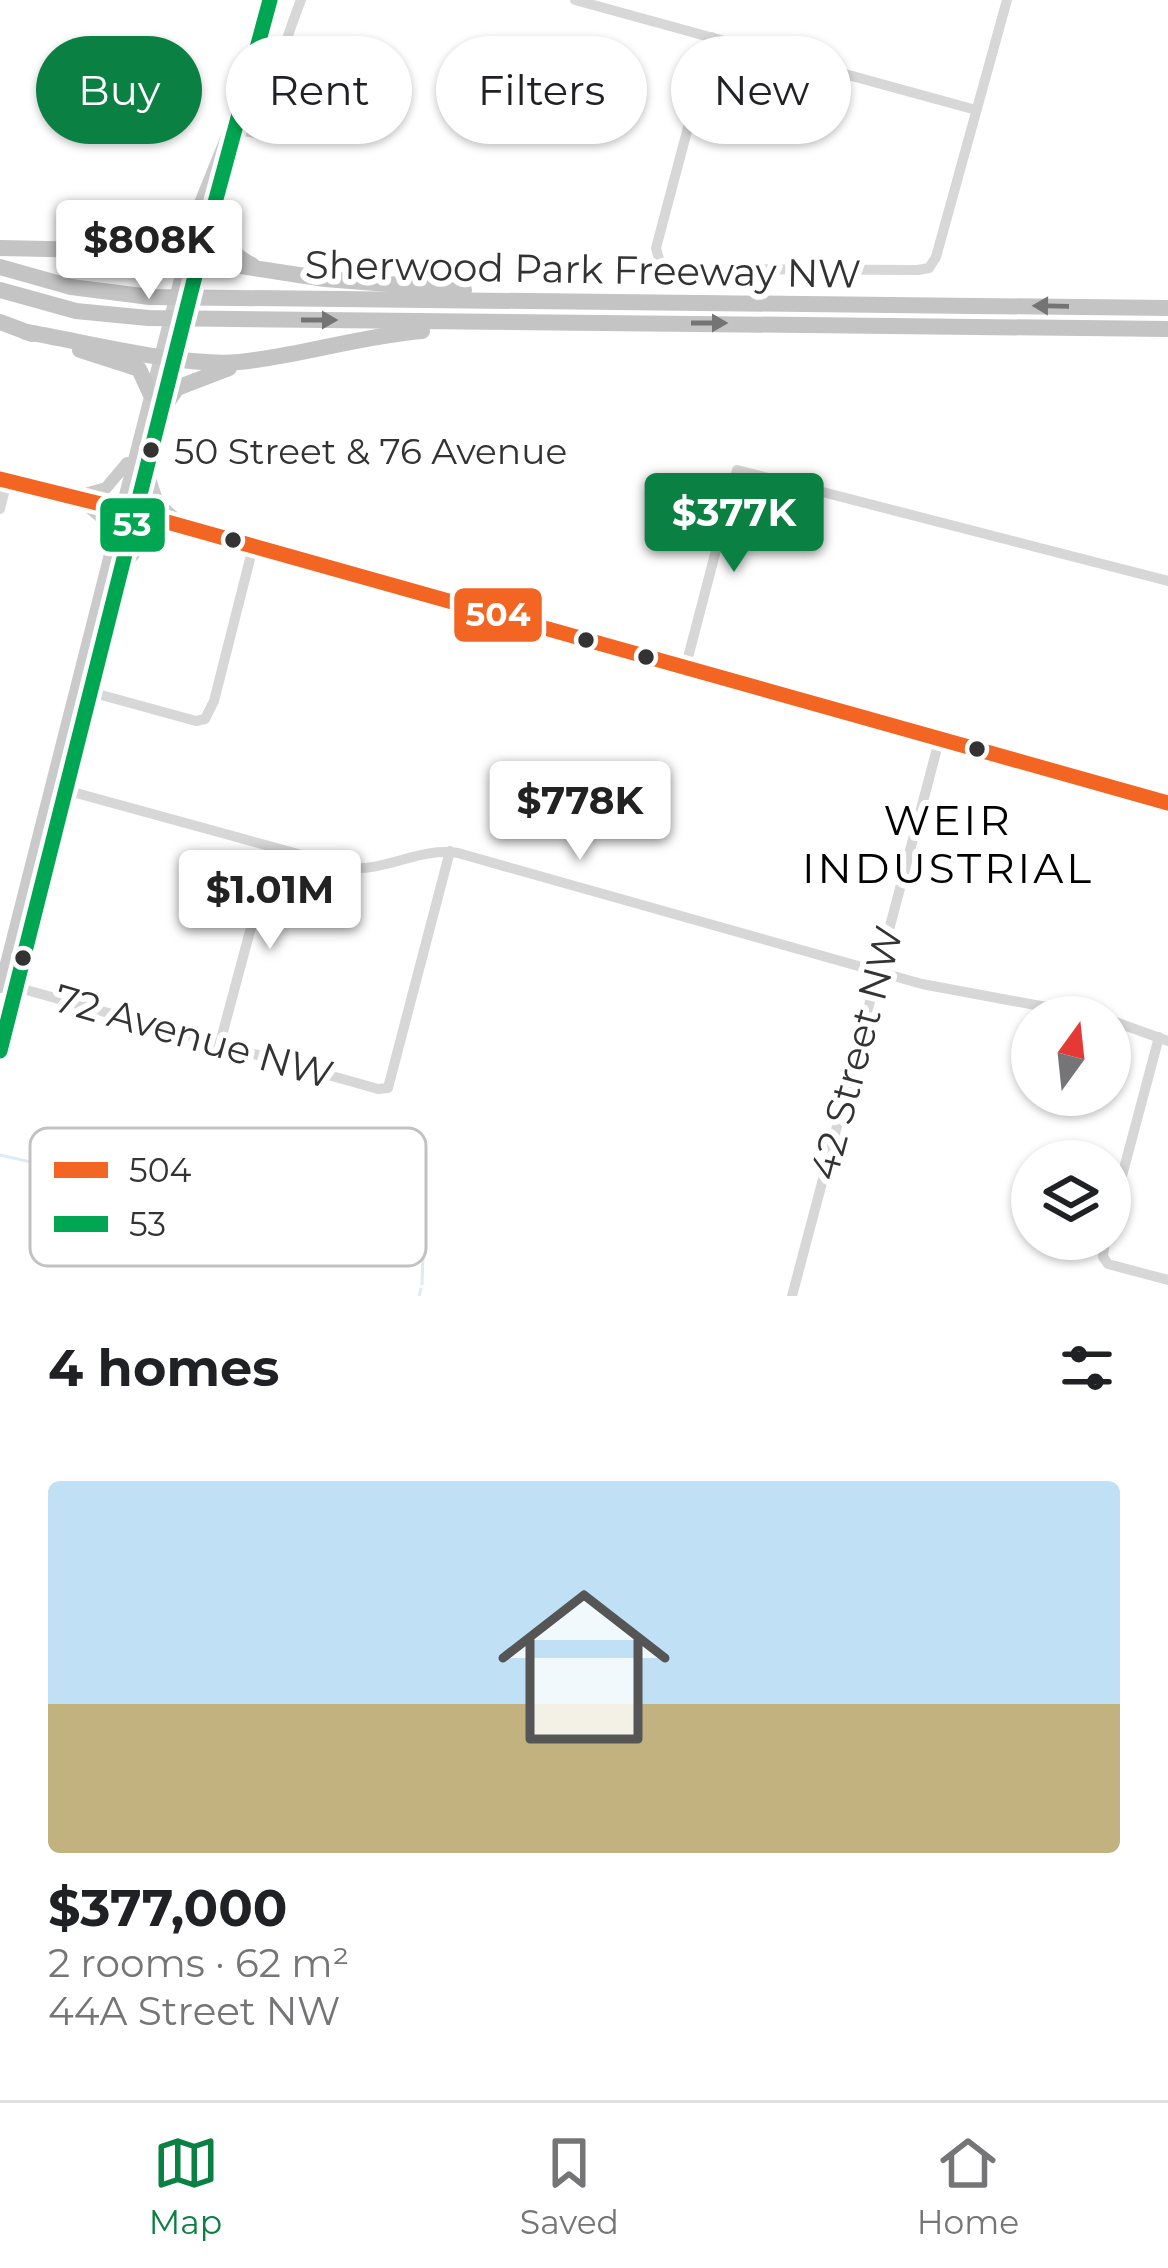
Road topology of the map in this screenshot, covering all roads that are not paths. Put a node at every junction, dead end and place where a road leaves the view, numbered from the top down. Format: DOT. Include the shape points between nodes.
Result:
graph roads {
  1 [pos="270,0"];
  2 [pos="301,0"];
  3 [pos="574,0"];
  4 [pos="1007,0"];
  5 [pos="260,36"];
  6 [pos="286,36"];
  7 [pos="708,36"];
  8 [pos="851,75"];
  9 [pos="976,110"];
  10 [pos="226,144"];
  11 [pos="684,144"];
  12 [pos="206,207"];
  13 [pos="0,248"];
  14 [pos="94,249"];
  15 [pos="192,259"];
  16 [pos="0,267"];
  17 [pos="263,270"];
  18 [pos="187,279"];
  19 [pos="0,290"];
  20 [pos="548,301"];
  21 [pos="1168,308"];
  22 [pos="0,322"];
  23 [pos="484,322"];
  24 [pos="1168,329"];
  25 [pos="26,332"];
  26 [pos="166,349"];
  27 [pos="258,359"];
  28 [pos="150,393"];
  29 [pos="161,411"];
  30 [pos="135,452"];
  31 [pos="147,467"];
  32 [pos="4,480"];
  33 [pos="76,498"];
  34 [pos="0,509"];
  35 [pos="128,511"];
  36 [pos="180,526"];
  37 [pos="111,546"];
  38 [pos="253,547"];
  39 [pos="120,574"];
  40 [pos="1168,581"];
  41 [pos="685,669"];
  42 [pos="83,690"];
  43 [pos="939,741"];
  44 [pos="50,786"];
  45 [pos="66,790"];
  46 [pos="1168,802"];
  47 [pos="272,849"];
  48 [pos="450,851"];
  49 [pos="877,973"];
  50 [pos="0,986"];
  51 [pos="17,986"];
  52 [pos="1011,1002"];
  53 [pos="1131,1028"];
  54 [pos="1163,1039"];
  55 [pos="220,1043"];
  56 [pos="0,1051"];
  57 [pos="1131,1149"];
  58 [pos="1105,1260"];
  59 [pos="1168,1280"];
  60 [pos="792,1296"];
  1 -- 5 [label="main road"];
  2 -- 6 [label="street"];
  3 -- 7 [label="street"];
  4 -- 9 [label="street"];
  8 -- 9 [label="street"];
  9 -- 11 [label="street" via="929,268 660,263 656,248"];
  10 -- 12 [label="main road"];
  12 -- 14 [label="highway" via="157,237"];
  12 -- 15 [label="main road"];
  12 -- 17 [label="highway" via="233,254"];
  13 -- 14 [label="highway"];
  14 -- 15 [label="highway"];
  15 -- 17 [label="highway"];
  15 -- 18 [label="main road"];
  16 -- 20 [label="highway, Sherwood Park Freeway NW" via="150,297"];
  17 -- 20 [label="highway"];
  18 -- 26 [label="main road"];
  18 -- 26 [label="main road" via="180,338"];
  19 -- 23 [label="highway, Sherwood Park Freeway NW, one-way" via="76,311 148,318"];
  21 -- 20 [label="highway, Sherwood Park Freeway NW, one-way"];
  22 -- 25 [label="highway"];
  23 -- 24 [label="highway, Sherwood Park Freeway NW, one-way"];
  23 -- 27 [label="highway"];
  25 -- 26 [label="highway"];
  25 -- 28 [label="highway" via="131,365"];
  26 -- 27 [label="highway" via="215,362"];
  26 -- 28 [label="main road"];
  26 -- 29 [label="main road"];
  27 -- 29 [label="highway" via="188,381"];
  28 -- 30 [label="main road"];
  29 -- 31 [label="main road"];
  30 -- 33 [label="main road" via="112,484"];
  30 -- 35 [label="main road"];
  31 -- 35 [label="main road"];
  31 -- 36 [label="main road" via="158,503"];
  32 -- 33 [label="street"];
  32 -- 34 [label="street"];
  33 -- 35 [label="street"];
  33 -- 37 [label="main road" via="104,520"];
  35 -- 36 [label="street"];
  35 -- 37 [label="main road"];
  35 -- 39 [label="main road"];
  36 -- 38 [label="street"];
  36 -- 39 [label="main road" via="148,536"];
  37 -- 42 [label="main road"];
  38 -- 41 [label="street"];
  38 -- 42 [label="street" via="205,719"];
  39 -- 42 [label="main road"];
  40 -- 41 [label="street" via="737,470"];
  41 -- 43 [label="street"];
  42 -- 44 [label="main road"];
  42 -- 45 [label="main road"];
  43 -- 46 [label="street"];
  43 -- 49 [label="street, 42 Street NW"];
  44 -- 45 [label="street"];
  44 -- 50 [label="main road"];
  45 -- 47 [label="street"];
  45 -- 51 [label="main road"];
  47 -- 48 [label="street" via="361,869"];
  47 -- 55 [label="street"];
  48 -- 49 [label="street"];
  48 -- 55 [label="street, 72 Avenue NW" via="388,1088"];
  49 -- 52 [label="street"];
  49 -- 60 [label="street, 42 Street NW"];
  50 -- 51 [label="street, 72 Avenue NW"];
  51 -- 55 [label="street, 72 Avenue NW"];
  51 -- 56 [label="main road"];
  53 -- 54 [label="street"];
  54 -- 57 [label="street"];
  58 -- 59 [label="street"];
}
